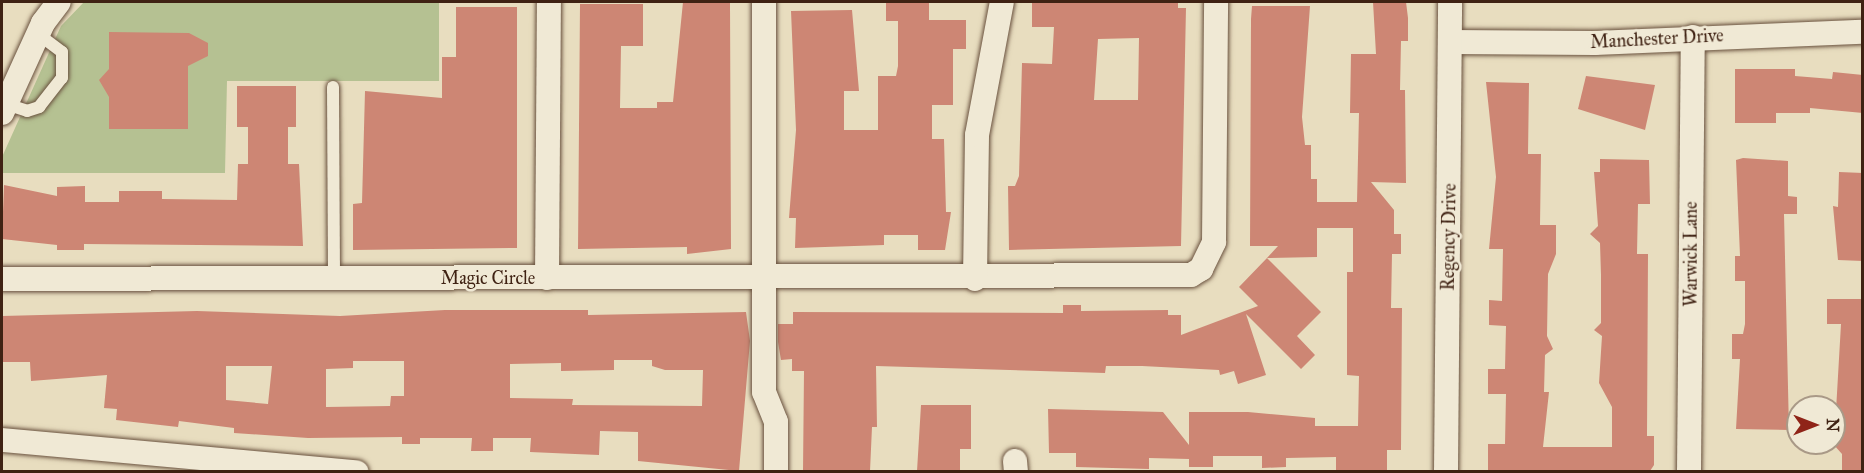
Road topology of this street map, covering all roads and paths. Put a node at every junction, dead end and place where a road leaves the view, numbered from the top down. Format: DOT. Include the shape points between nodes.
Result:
graph roads {
  1 [pos="59,2"];
  2 [pos="549,2"];
  3 [pos="764,2"];
  4 [pos="1002,2"];
  5 [pos="1216,2"];
  6 [pos="1450,2"];
  7 [pos="1863,32"];
  8 [pos="38,34"];
  9 [pos="1692,37"];
  10 [pos="1450,42"];
  11 [pos="333,87"];
  12 [pos="4,109"];
  13 [pos="334,278"];
  14 [pos="547,278"];
  15 [pos="2,279"];
  16 [pos="765,279"];
  17 [pos="975,279"];
  18 [pos="2,440"];
  19 [pos="357,471"];
  20 [pos="776,471"];
  21 [pos="1446,471"];
  22 [pos="1689,471"];
  1 -- 8 [label="street"];
  2 -- 14 [label="street"];
  3 -- 16 [label="street"];
  4 -- 17 [label="street" via="977,135"];
  5 -- 17 [label="street, Magic Circle" via="1215,228 1201,269 1177,279"];
  6 -- 10 [label="street, Regency Drive"];
  7 -- 9 [label="street, Manchester Drive"];
  8 -- 12 [label="street"];
  8 -- 12 [label="lane" via="62,52 62,78 39,107 27,111"];
  9 -- 10 [label="street, Manchester Drive"];
  9 -- 22 [label="street, Warwick Lane"];
  10 -- 21 [label="street, Regency Drive"];
  11 -- 13 [label="lane"];
  13 -- 14 [label="street, Magic Circle"];
  13 -- 15 [label="street, Magic Circle"];
  14 -- 16 [label="street, Magic Circle"];
  16 -- 17 [label="street, Magic Circle"];
  16 -- 20 [label="street" via="764,392 776,422"];
  18 -- 19 [label="street"];
}
